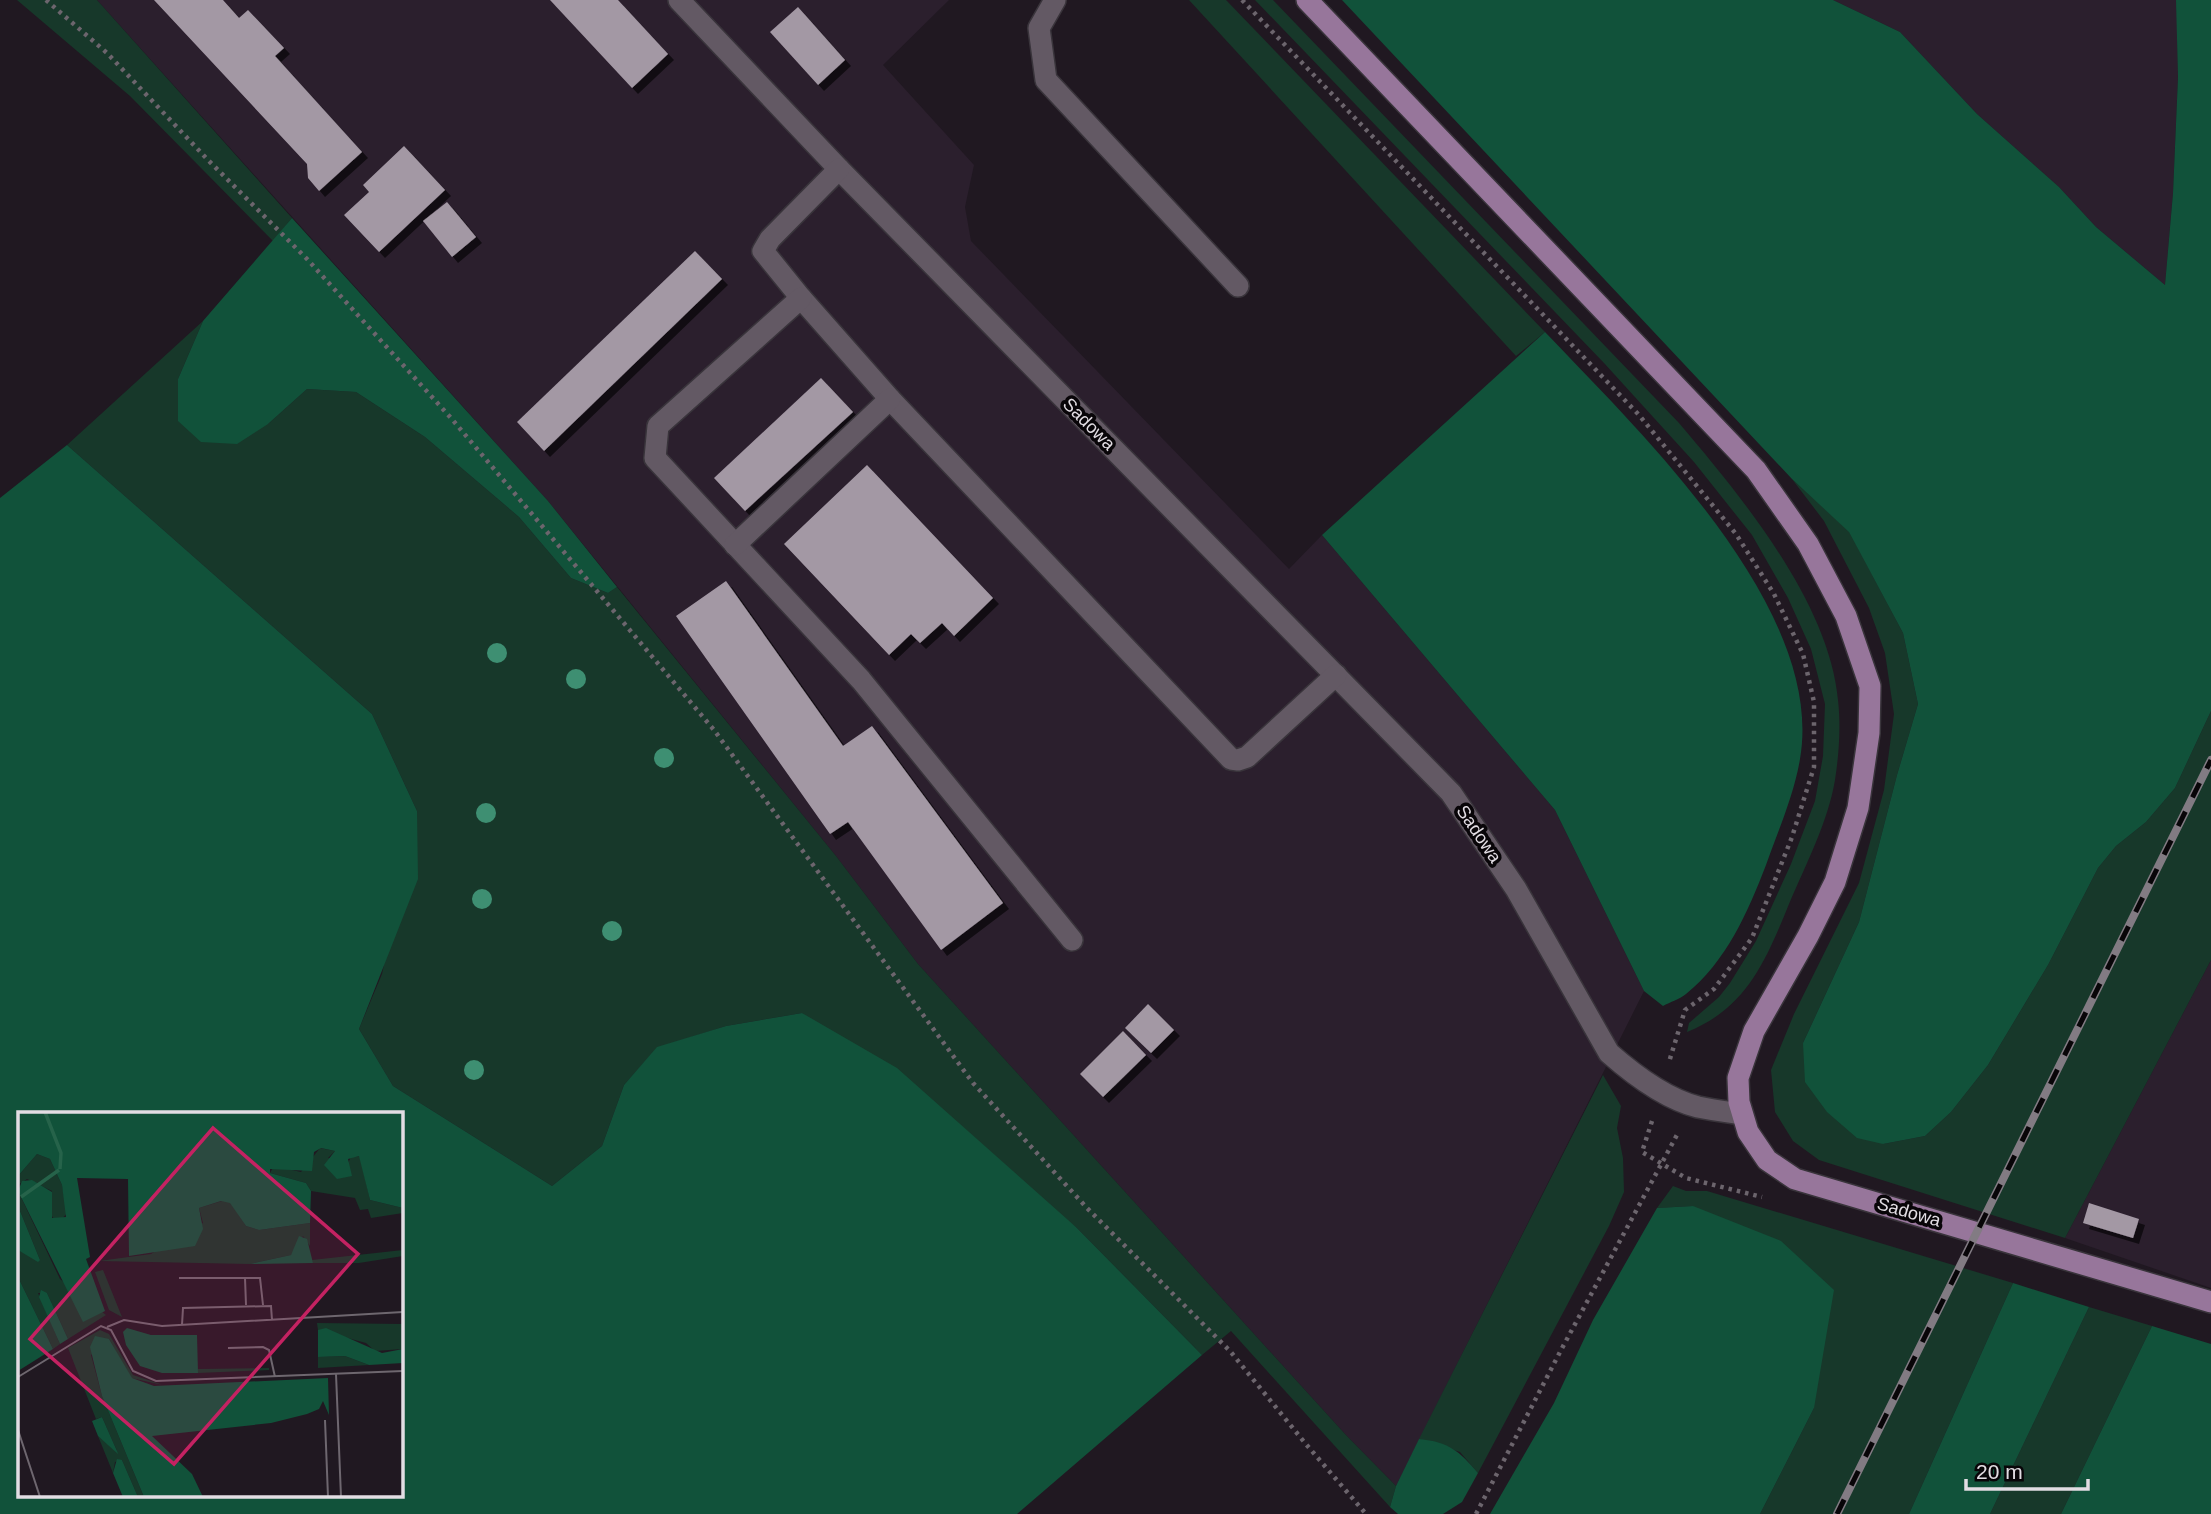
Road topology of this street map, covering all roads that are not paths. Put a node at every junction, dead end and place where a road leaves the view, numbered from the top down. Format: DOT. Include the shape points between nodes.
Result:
graph roads {
  1 [pos="679,0"];
  2 [pos="1055,0"];
  3 [pos="1307,0"];
  4 [pos="839,169"];
  5 [pos="1238,286"];
  6 [pos="801,299"];
  7 [pos="890,399"];
  8 [pos="735,545"];
  9 [pos="1336,675"];
  10 [pos="1072,940"];
  11 [pos="1742,1114"];
  12 [pos="2211,1301"];
  1 -- 4 [label="lane, Sadowa"];
  2 -- 5 [label="lane" via="1040,28 1046,80"];
  3 -- 11 [label="main road" via="1756,470 1808,544 1846,616 1870,686 1869,733 1858,808 1835,882 1754,1031 1738,1078"];
  4 -- 6 [label="lane" via="763,251"];
  4 -- 9 [label="lane, Sadowa"];
  6 -- 7 [label="lane"];
  6 -- 8 [label="lane" via="658,426 655,458"];
  7 -- 8 [label="lane"];
  7 -- 9 [label="lane" via="1231,758 1247,757"];
  8 -- 10 [label="lane" via="861,680"];
  9 -- 11 [label="lane, Sadowa" via="1451,793 1516,889 1609,1053 1662,1092 1697,1107"];
  11 -- 12 [label="main road, Sadowa" via="1767,1160 1795,1179"];
}
